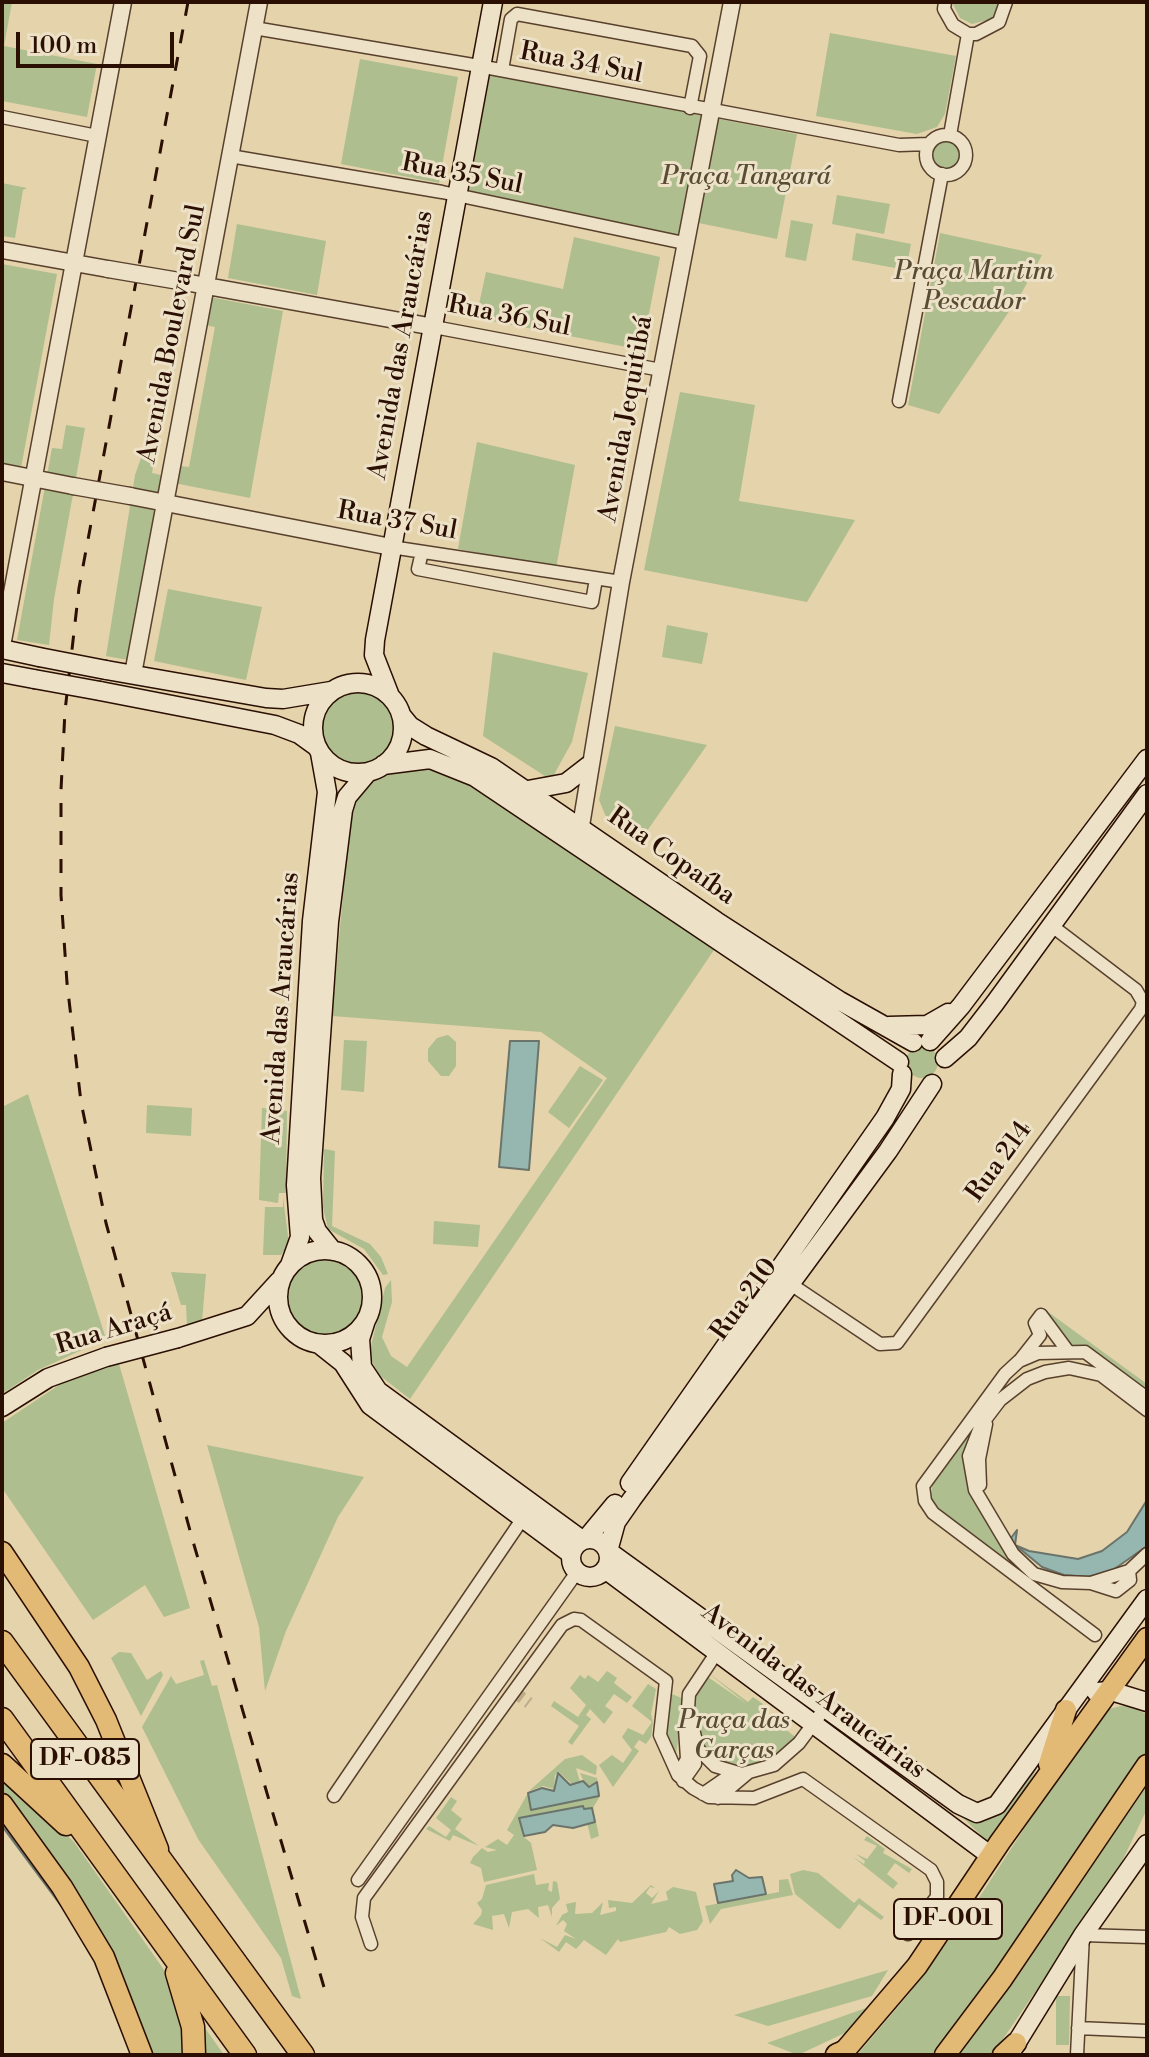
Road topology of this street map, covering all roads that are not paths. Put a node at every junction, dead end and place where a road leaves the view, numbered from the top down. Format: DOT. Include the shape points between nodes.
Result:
graph roads {
  1 [pos="123,2"];
  2 [pos="259,2"];
  3 [pos="493,2"];
  4 [pos="732,2"];
  5 [pos="945,2"];
  6 [pos="1005,4"];
  7 [pos="254,28"];
  8 [pos="968,34"];
  9 [pos="479,66"];
  10 [pos="502,70"];
  11 [pos="690,108"];
  12 [pos="710,112"];
  13 [pos="2,117"];
  14 [pos="950,135"];
  15 [pos="97,136"];
  16 [pos="929,144"];
  17 [pos="899,145"];
  18 [pos="230,156"];
  19 [pos="927,163"];
  20 [pos="942,174"];
  21 [pos="456,195"];
  22 [pos="684,243"];
  23 [pos="2,250"];
  24 [pos="74,263"];
  25 [pos="206,286"];
  26 [pos="434,327"];
  27 [pos="661,370"];
  28 [pos="899,401"];
  29 [pos="2,472"];
  30 [pos="35,478"];
  31 [pos="166,502"];
  32 [pos="391,547"];
  33 [pos="422,552"];
  34 [pos="596,579"];
  35 [pos="621,582"];
  36 [pos="2,647"];
  37 [pos="2,673"];
  38 [pos="133,674"];
  39 [pos="331,691"];
  40 [pos="390,696"];
  41 [pos="401,715"];
  42 [pos="319,750"];
  43 [pos="1147,759"];
  44 [pos="588,766"];
  45 [pos="376,769"];
  46 [pos="528,790"];
  47 [pos="1147,794"];
  48 [pos="580,825"];
  49 [pos="578,846"];
  50 [pos="321,922"];
  51 [pos="1052,926"];
  52 [pos="712,928"];
  53 [pos="751,953"];
  54 [pos="961,1006"];
  55 [pos="883,1025"];
  56 [pos="921,1042"];
  57 [pos="875,1048"];
  58 [pos="945,1058"];
  59 [pos="900,1068"];
  60 [pos="932,1084"];
  61 [pos="885,1118"];
  62 [pos="333,1251"];
  63 [pos="286,1270"];
  64 [pos="789,1283"];
  65 [pos="247,1316"];
  66 [pos="366,1320"];
  67 [pos="295,1333"];
  68 [pos="319,1344"];
  69 [pos="1067,1350"];
  70 [pos="1019,1361"];
  71 [pos="2,1407"];
  72 [pos="1146,1407"];
  73 [pos="393,1411"];
  74 [pos="425,1434"];
  75 [pos="521,1521"];
  76 [pos="579,1551"];
  77 [pos="2,1552"];
  78 [pos="1147,1554"];
  79 [pos="606,1560"];
  80 [pos="1147,1599"];
  81 [pos="1132,1620"];
  82 [pos="1095,1635"];
  83 [pos="2,1642"];
  84 [pos="1145,1648"];
  85 [pos="717,1652"];
  86 [pos="666,1681"];
  87 [pos="1111,1691"];
  88 [pos="689,1697"];
  89 [pos="1072,1702"];
  90 [pos="1147,1702"];
  91 [pos="825,1708"];
  92 [pos="2,1719"];
  93 [pos="815,1725"];
  94 [pos="691,1731"];
  95 [pos="2,1765"];
  96 [pos="1147,1765"];
  97 [pos="743,1772"];
  98 [pos="678,1774"];
  99 [pos="1044,1780"];
  100 [pos="334,1796"];
  101 [pos="710,1796"];
  102 [pos="834,1800"];
  103 [pos="2,1804"];
  104 [pos="825,1811"];
  105 [pos="1147,1844"];
  106 [pos="991,1856"];
  107 [pos="109,1866"];
  108 [pos="169,1875"];
  109 [pos="358,1880"];
  110 [pos="908,1934"];
  111 [pos="1083,1935"];
  112 [pos="1147,1937"];
  113 [pos="164,1943"];
  114 [pos="371,1944"];
  115 [pos="1078,2028"];
  116 [pos="1147,2031"];
  117 [pos="300,2049"];
  118 [pos="1009,2051"];
  119 [pos="841,2054"];
  120 [pos="142,2055"];
  121 [pos="194,2055"];
  122 [pos="245,2055"];
  123 [pos="945,2055"];
  124 [pos="1077,2055"];
  1 -- 15 [label="street"];
  2 -- 7 [label="street, Avenida Boulevard Sul"];
  3 -- 9 [label="main road, Avenida das Araucárias"];
  4 -- 12 [label="street, Avenida Jequitibá"];
  5 -- 8 [label="street" via="947,17"];
  6 -- 8 [label="street" via="993,28"];
  7 -- 9 [label="street, Rua 34 Sul"];
  7 -- 18 [label="street, Avenida Boulevard Sul"];
  8 -- 14 [label="street"];
  9 -- 10 [label="street, Rua 34 Sul"];
  9 -- 21 [label="main road, Avenida das Araucárias"];
  10 -- 11 [label="street, Rua 34 Sul"];
  10 -- 11 [label="street" via="511,19 517,14 692,46 700,56"];
  11 -- 12 [label="street, Rua 34 Sul"];
  12 -- 17 [label="street, Rua 34 Sul"];
  12 -- 22 [label="street, Avenida Jequitibá"];
  13 -- 15 [label="street"];
  14 -- 16 [label="street"];
  14 -- 20 [label="street" via="962,143 966,156 961,168"];
  15 -- 24 [label="street"];
  16 -- 17 [label="street, Rua 34 Sul"];
  16 -- 19 [label="street"];
  17 -- 19 [label="street, Rua 34 Sul"];
  18 -- 21 [label="street, Rua 35 Sul"];
  18 -- 25 [label="street, Avenida Boulevard Sul"];
  19 -- 20 [label="street"];
  20 -- 28 [label="street"];
  21 -- 22 [label="street, Rua 35 Sul"];
  21 -- 26 [label="main road, Avenida das Araucárias"];
  22 -- 27 [label="street, Avenida Jequitibá"];
  23 -- 24 [label="street, Rua 36 Sul"];
  24 -- 25 [label="street, Rua 36 Sul, bridge"];
  24 -- 30 [label="street"];
  25 -- 26 [label="street, Rua 36 Sul"];
  25 -- 31 [label="street, Avenida Boulevard Sul"];
  26 -- 27 [label="street, Rua 36 Sul"];
  26 -- 32 [label="main road, Avenida das Araucárias"];
  27 -- 35 [label="street, Avenida Jequitibá"];
  29 -- 30 [label="street, Rua 37 Sul"];
  30 -- 31 [label="street, Rua 37 Sul, bridge"];
  30 -- 36 [label="street"];
  31 -- 32 [label="street, Rua 37 Sul"];
  31 -- 38 [label="street, Avenida Boulevard Sul"];
  32 -- 33 [label="street, Rua 37 Sul"];
  32 -- 40 [label="main road, Avenida das Araucárias" via="374,655"];
  33 -- 34 [label="street, Rua 37 Sul"];
  33 -- 34 [label="street" via="418,569 592,602"];
  34 -- 35 [label="street, Rua 37 Sul"];
  35 -- 44 [label="street, Avenida Jequitibá"];
  36 -- 38 [label="main road, bridge"];
  37 -- 42 [label="main road, bridge" via="275,725 299,734"];
  38 -- 39 [label="main road" via="266,698"];
  39 -- 40 [label="main road" via="362,682"];
  39 -- 42 [label="main road" via="314,716"];
  40 -- 41 [label="main road"];
  41 -- 45 [label="main road" via="402,737 392,758"];
  41 -- 46 [label="main road, Rua Copaíba" via="426,736"];
  42 -- 45 [label="main road" via="342,770"];
  42 -- 50 [label="main road, Avenida das Araucárias" via="327,792"];
  43 -- 54 [label="main road"];
  44 -- 46 [label="main road" via="566,783"];
  44 -- 48 [label="street, Avenida Jequitibá"];
  45 -- 49 [label="main road, Rua Copaíba" via="430,759 452,766"];
  45 -- 50 [label="main road, Avenida das Araucárias" via="347,797"];
  46 -- 48 [label="main road, Rua Copaíba"];
  47 -- 51 [label="main road"];
  48 -- 49 [label="street, Avenida Jequitibá"];
  48 -- 52 [label="main road, Rua Copaíba"];
  49 -- 52 [label="main road, Rua Copaíba"];
  50 -- 62 [label="main road, Avenida das Araucárias" via="311,1178 313,1220"];
  50 -- 63 [label="main road, Avenida das Araucárias" via="296,1185 300,1237"];
  51 -- 58 [label="main road" via="968,1038"];
  51 -- 64 [label="street, Rua 214" via="1136,990 1141,1009 897,1343 880,1344"];
  52 -- 53 [label="main road, Rua Copaíba"];
  53 -- 55 [label="main road, Rua Copaíba"];
  53 -- 57 [label="main road, Rua Copaíba"];
  54 -- 55 [label="main road" via="927,1025"];
  54 -- 56 [label="main road"];
  55 -- 56 [label="main road, Rua Copaíba"];
  56 -- 58 [label="main road"];
  56 -- 59 [label="main road" via="903,1050"];
  57 -- 59 [label="main road, Rua Copaíba"];
  57 -- 61 [label="main road" via="893,1078"];
  58 -- 60 [label="main road" via="943,1073"];
  59 -- 60 [label="main road" via="915,1085"];
  59 -- 61 [label="main road, Rua 210" via="901,1089"];
  60 -- 64 [label="main road, Rua 210"];
  61 -- 76 [label="main road, Rua 210"];
  62 -- 63 [label="main road" via="318,1250"];
  62 -- 66 [label="main road" via="354,1260 368,1279"];
  63 -- 65 [label="main road, Rua Araçá"];
  63 -- 67 [label="main road" via="279,1306"];
  64 -- 79 [label="main road, Rua 210" via="616,1522"];
  65 -- 67 [label="main road" via="268,1319"];
  65 -- 71 [label="main road, Rua Araçá, bridge" via="48,1378"];
  66 -- 68 [label="main road" via="346,1339"];
  66 -- 73 [label="main road" via="360,1339 362,1367"];
  67 -- 68 [label="main road"];
  68 -- 73 [label="main road" via="343,1363 370,1405"];
  69 -- 70 [label="street"];
  69 -- 70 [label="street" via="1041,1315 1035,1323 1040,1335"];
  69 -- 72 [label="street" via="1085,1352"];
  70 -- 82 [label="street" via="923,1486 925,1501 933,1513"];
  72 -- 78 [label="street" via="1101,1375 1069,1368 1045,1372 1013,1388 972,1441 969,1456 975,1490 1013,1554 1034,1574 1091,1583 1129,1571"];
  73 -- 74 [label="main road"];
  74 -- 75 [label="main road"];
  74 -- 76 [label="main road"];
  75 -- 76 [label="main road"];
  75 -- 100 [label="street"];
  76 -- 79 [label="main road" via="599,1541"];
  76 -- 79 [label="main road" via="595,1576"];
  76 -- 109 [label="street"];
  77 -- 108 [label="main road" via="79,1667"];
  79 -- 85 [label="main road, Avenida das Araucárias"];
  79 -- 91 [label="main road, Avenida das Araucárias"];
  80 -- 81 [label="main road"];
  81 -- 84 [label="main road"];
  81 -- 89 [label="main road"];
  83 -- 108 [label="highway, DF-085"];
  84 -- 87 [label="main road, DF-001"];
  85 -- 88 [label="street"];
  85 -- 93 [label="main road, Avenida das Araucárias"];
  86 -- 88 [label="street"];
  86 -- 98 [label="street" via="660,1735"];
  86 -- 114 [label="street" via="605,1645 581,1620 567,1621 364,1898 362,1917"];
  87 -- 89 [label="main road"];
  87 -- 90 [label="main road"];
  87 -- 99 [label="main road, DF-001"];
  88 -- 94 [label="street"];
  88 -- 98 [label="street" via="684,1706 687,1750"];
  89 -- 91 [label="main road, Avenida das Araucárias" via="988,1812 970,1811"];
  89 -- 99 [label="main road"];
  91 -- 93 [label="street"];
  92 -- 107 [label="highway, DF-085"];
  93 -- 97 [label="street" via="774,1765"];
  93 -- 106 [label="main road, Avenida das Araucárias"];
  94 -- 97 [label="street" via="711,1763"];
  94 -- 98 [label="street" via="693,1771"];
  95 -- 107 [label="highway"];
  96 -- 123 [label="main road, DF-001"];
  97 -- 101 [label="street"];
  98 -- 101 [label="street"];
  99 -- 106 [label="main road, DF-001"];
  101 -- 102 [label="street" via="754,1798 799,1778"];
  102 -- 104 [label="street"];
  102 -- 110 [label="street" via="935,1876 937,1897"];
  103 -- 120 [label="main road" via="104,1957"];
  105 -- 111 [label="main road"];
  106 -- 119 [label="main road, DF-001" via="917,1966"];
  107 -- 113 [label="highway, DF-085"];
  108 -- 117 [label="highway, DF-085"];
  111 -- 112 [label="street"];
  111 -- 115 [label="street"];
  111 -- 118 [label="main road"];
  113 -- 121 [label="highway" via="187,1998"];
  113 -- 122 [label="highway, DF-085"];
  115 -- 116 [label="street"];
  115 -- 124 [label="street"];
}
